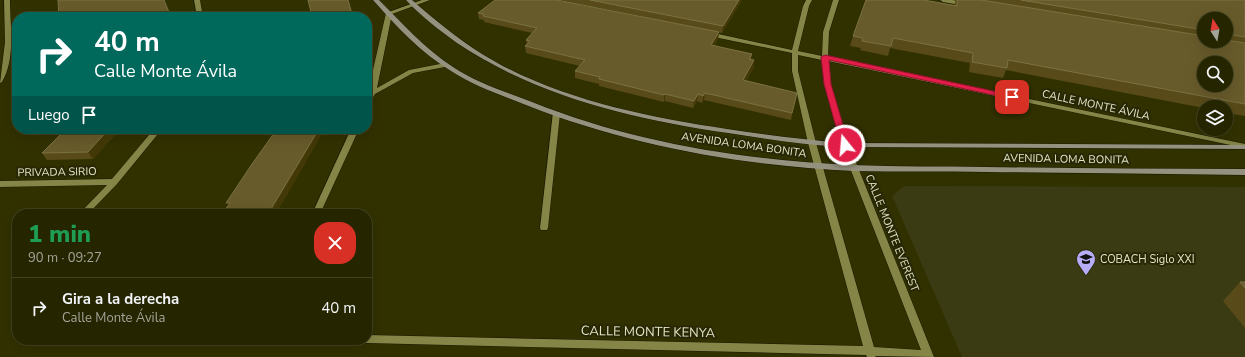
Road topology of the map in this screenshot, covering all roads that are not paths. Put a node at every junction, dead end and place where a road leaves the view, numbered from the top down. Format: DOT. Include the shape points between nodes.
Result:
graph roads {
  1 [pos="7,0"];
  2 [pos="197,0"];
  3 [pos="376,0"];
  4 [pos="427,0"];
  5 [pos="809,0"];
  6 [pos="836,0"];
  7 [pos="943,0"];
  8 [pos="412,2"];
  9 [pos="974,5"];
  10 [pos="199,12"];
  11 [pos="389,13"];
  12 [pos="704,33"];
  13 [pos="795,52"];
  14 [pos="825,57"];
  15 [pos="445,65"];
  16 [pos="0,82"];
  17 [pos="372,93"];
  18 [pos="556,114"];
  19 [pos="154,134"];
  20 [pos="353,134"];
  21 [pos="812,143"];
  22 [pos="845,145"];
  23 [pos="1245,147"];
  24 [pos="818,166"];
  25 [pos="854,168"];
  26 [pos="1245,172"];
  27 [pos="114,182"];
  28 [pos="0,184"];
  29 [pos="89,209"];
  30 [pos="318,209"];
  31 [pos="544,228"];
  32 [pos="372,339"];
  33 [pos="871,354"];
  34 [pos="929,356"];
  1 -- 16 [label="street" via="6,64"];
  2 -- 10 [label="street"];
  3 -- 11 [label="main road, AVENIDA LOMA BONITA"];
  4 -- 8 [label="street"];
  5 -- 13 [label="street"];
  6 -- 14 [label="street, CALLE MONTE EVEREST" via="826,32"];
  7 -- 9 [label="street"];
  8 -- 11 [label="street"];
  8 -- 21 [label="main road, AVENIDA LOMA BONITA" via="479,56 521,77 573,97 607,108 698,127"];
  11 -- 15 [label="main road, AVENIDA LOMA BONITA" via="410,36"];
  11 -- 17 [label="street"];
  12 -- 13 [label="street, CALLE MONTE ÁVILA"];
  13 -- 14 [label="street, CALLE MONTE ÁVILA"];
  13 -- 21 [label="street" via="795,71"];
  14 -- 22 [label="street, CALLE MONTE EVEREST" via="827,84"];
  14 -- 23 [label="street, CALLE MONTE ÁVILA"];
  15 -- 17 [label="street" via="411,72"];
  15 -- 18 [label="main road, AVENIDA LOMA BONITA" via="482,84"];
  18 -- 24 [label="main road, AVENIDA LOMA BONITA" via="599,128 672,146"];
  18 -- 31 [label="street"];
  19 -- 27 [label="street"];
  20 -- 30 [label="street"];
  21 -- 22 [label="main road, AVENIDA LOMA BONITA"];
  21 -- 24 [label="street"];
  22 -- 23 [label="main road, AVENIDA LOMA BONITA"];
  22 -- 25 [label="street, CALLE MONTE EVEREST"];
  24 -- 25 [label="main road, AVENIDA LOMA BONITA"];
  24 -- 33 [label="street"];
  25 -- 26 [label="main road, AVENIDA LOMA BONITA"];
  25 -- 34 [label="street, CALLE MONTE EVEREST"];
  27 -- 28 [label="street, PRIVADA SIRIO"];
  27 -- 29 [label="street"];
  32 -- 33 [label="street, CALLE MONTE KENYA"];
  33 -- 34 [label="street, CALLE MONTE KENYA"];
}
